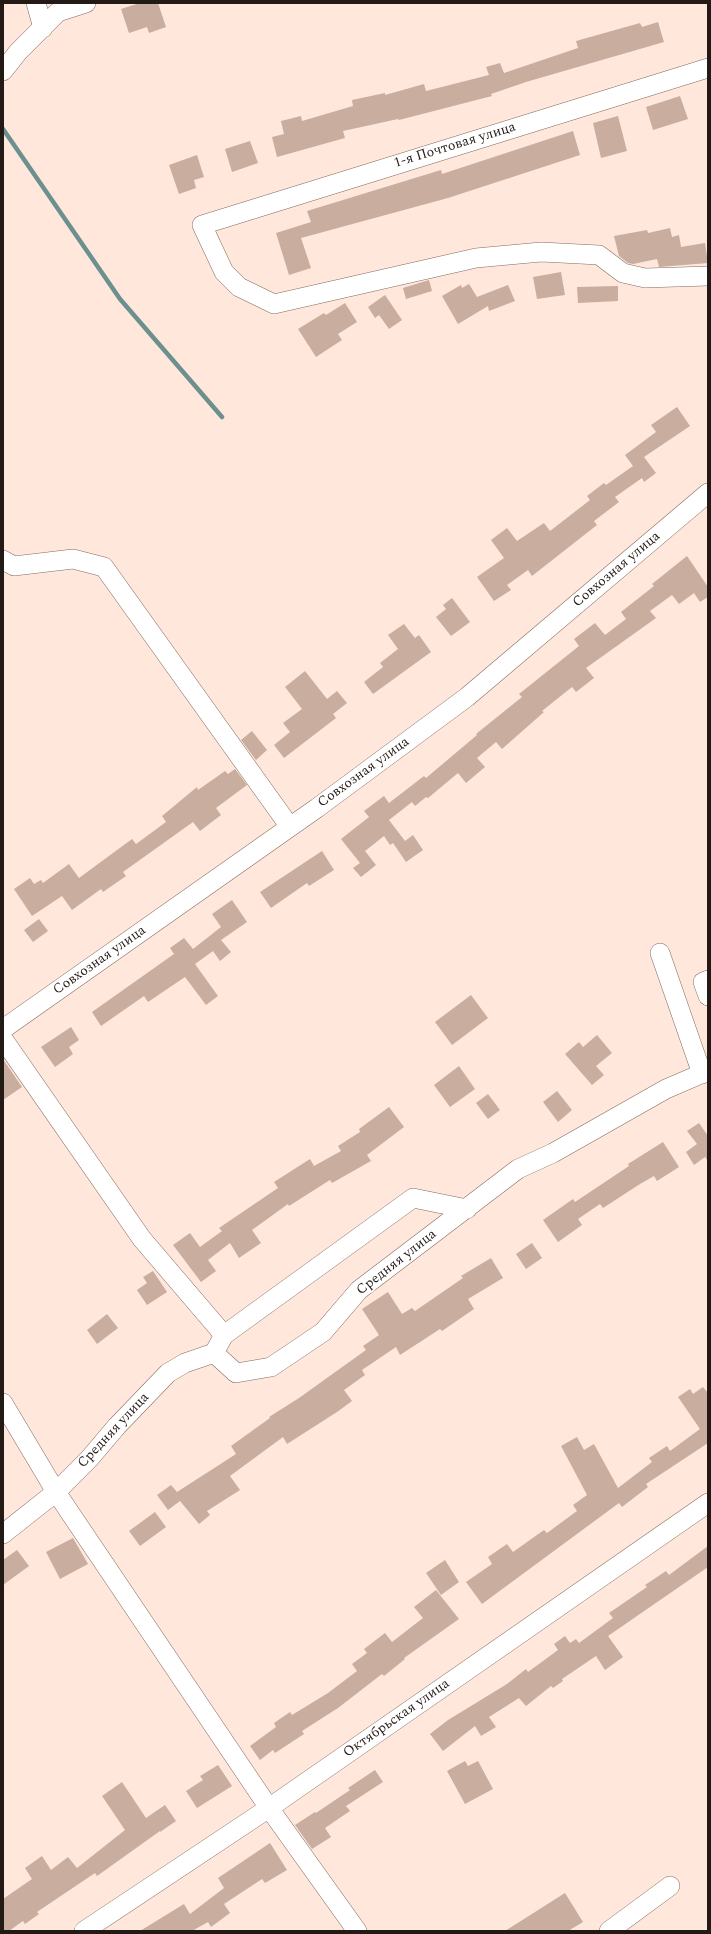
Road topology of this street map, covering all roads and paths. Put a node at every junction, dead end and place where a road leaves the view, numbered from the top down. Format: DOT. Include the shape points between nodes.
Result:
graph roads {
  1 [pos="36,3"];
  2 [pos="86,3"];
  3 [pos="43,28"];
  4 [pos="708,68"];
  5 [pos="3,71"];
  6 [pos="708,276"];
  7 [pos="708,493"];
  8 [pos="3,560"];
  9 [pos="290,827"];
  10 [pos="660,953"];
  11 [pos="708,980"];
  12 [pos="708,996"];
  13 [pos="3,1029"];
  14 [pos="3,1039"];
  15 [pos="705,1073"];
  16 [pos="467,1209"];
  17 [pos="224,1335"];
  18 [pos="214,1352"];
  19 [pos="3,1403"];
  20 [pos="56,1492"];
  21 [pos="708,1504"];
  22 [pos="3,1534"];
  23 [pos="270,1808"];
  24 [pos="670,1886"];
  25 [pos="84,1931"];
  26 [pos="358,1931"];
  27 [pos="609,1931"];
  1 -- 3 [label="street"];
  2 -- 3 [label="street" via="58,12"];
  3 -- 5 [label="street"];
  4 -- 6 [label="street, 1-я Почтовая улица" via="202,225 224,272 239,287 274,304 476,258 541,252 599,255 623,273 645,278"];
  7 -- 9 [label="street, Совхозная улица" via="466,697"];
  8 -- 9 [label="street" via="14,566 73,559 104,567"];
  9 -- 13 [label="street, Совхозная улица"];
  10 -- 15 [label="street"];
  11 -- 12 [label="street" via="703,982"];
  14 -- 17 [label="street" via="142,1239"];
  15 -- 16 [label="street, Средняя улица" via="666,1089 553,1153 518,1169"];
  16 -- 17 [label="street" via="413,1198"];
  16 -- 18 [label="street, Средняя улица" via="359,1290 323,1332 270,1366 236,1373"];
  17 -- 18 [label="street"];
  18 -- 20 [label="street, Средняя улица" via="185,1363 168,1373"];
  19 -- 20 [label="street"];
  20 -- 22 [label="street, Средняя улица"];
  20 -- 23 [label="street"];
  21 -- 23 [label="street, Октябрьская улица"];
  23 -- 25 [label="street, Октябрьская улица"];
  23 -- 26 [label="street"];
  24 -- 27 [label="street"];
}
